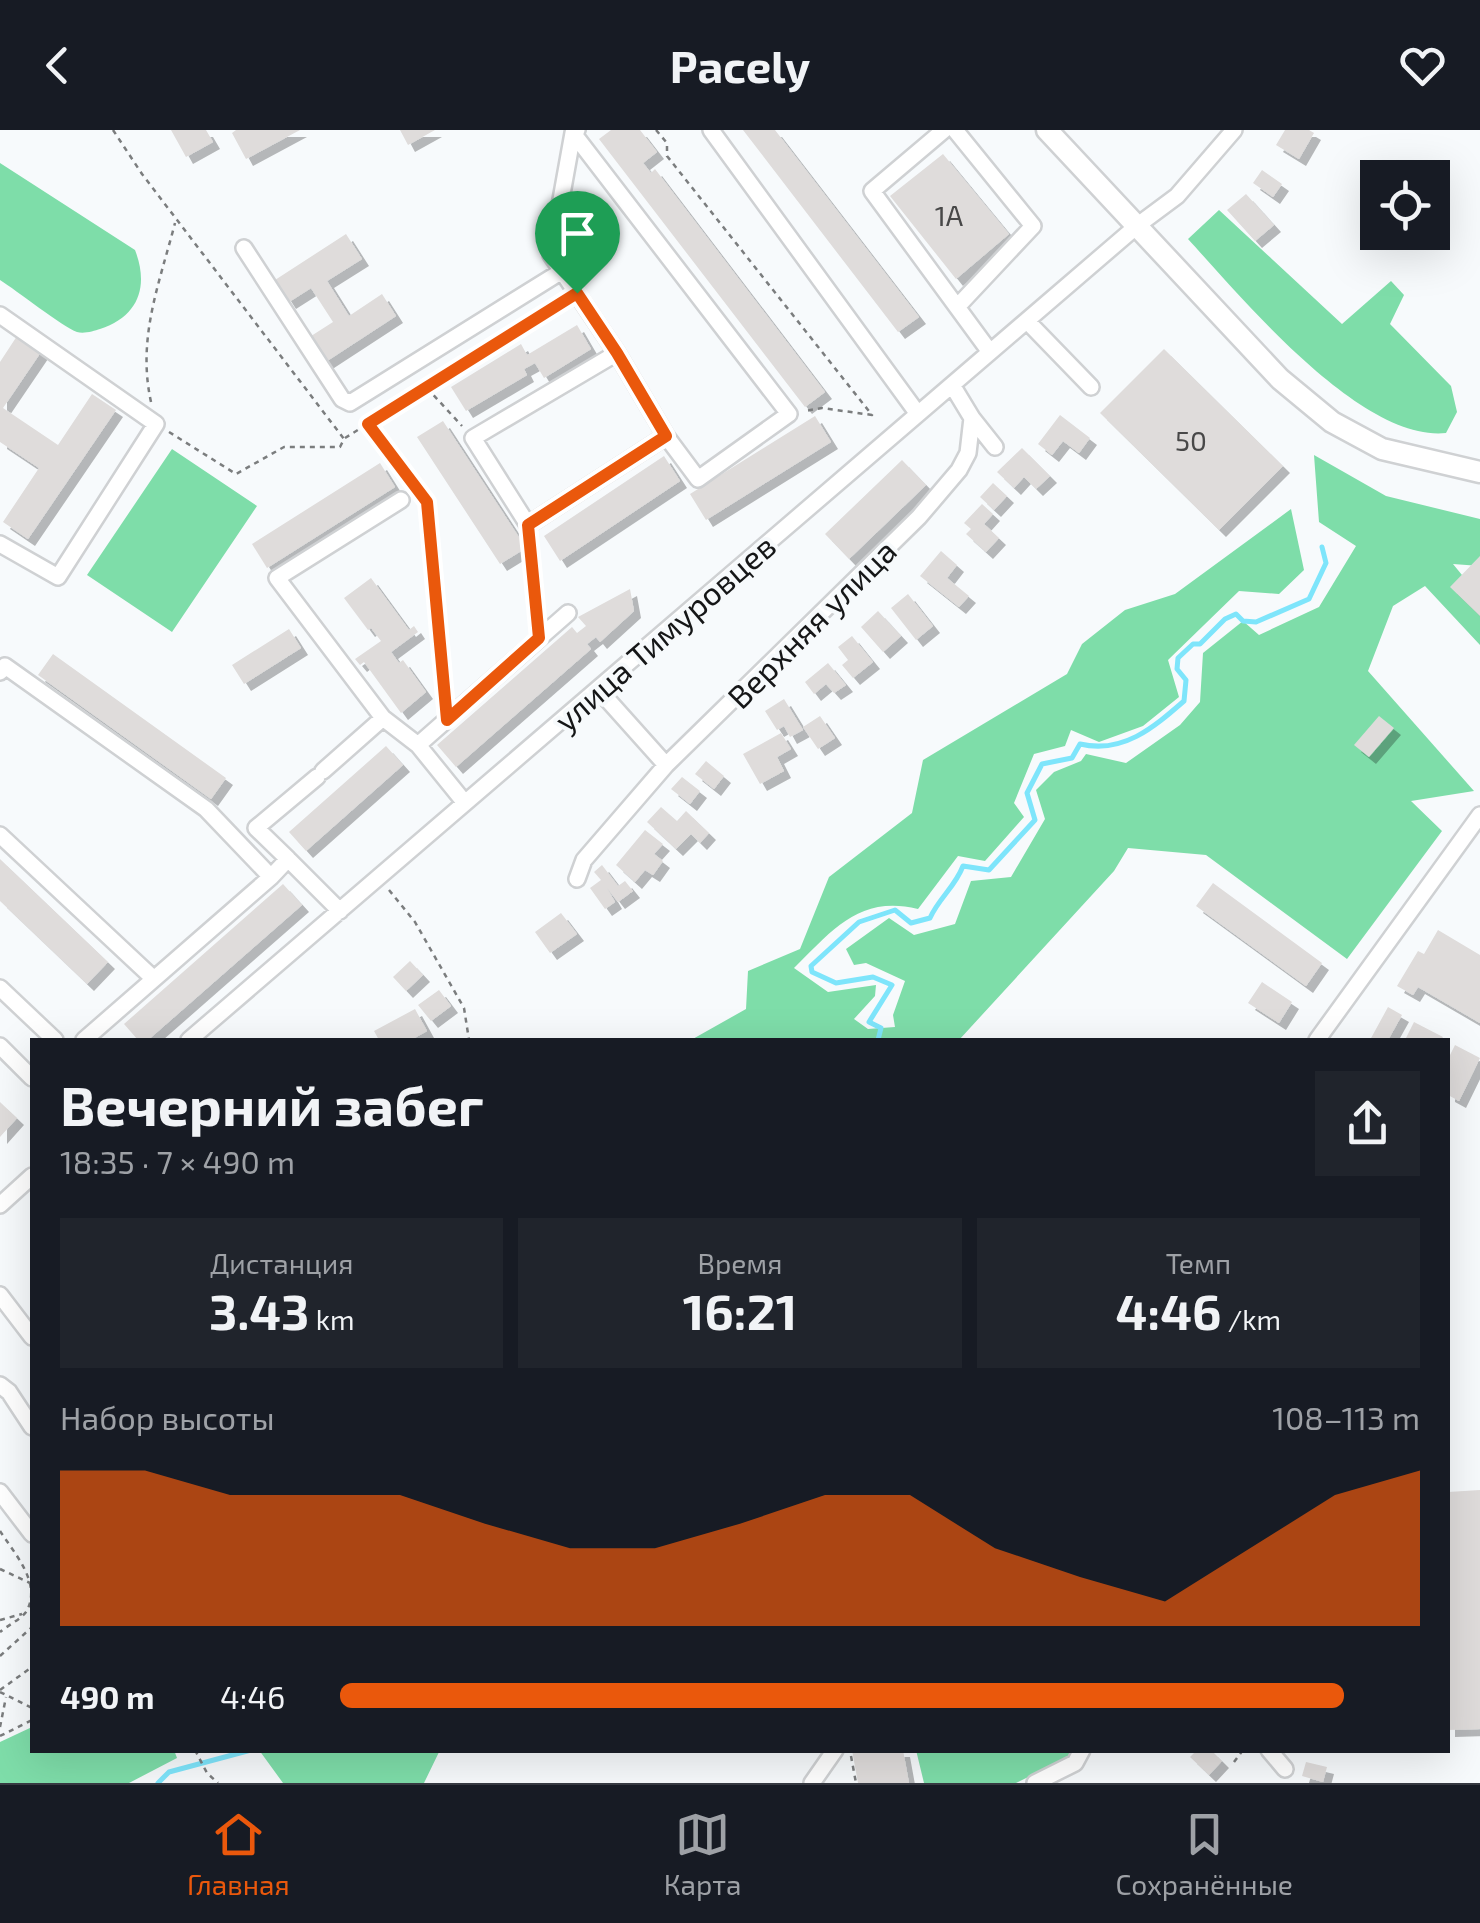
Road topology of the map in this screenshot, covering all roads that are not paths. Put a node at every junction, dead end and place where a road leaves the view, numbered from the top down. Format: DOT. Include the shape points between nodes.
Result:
graph roads {
  1 [pos="711,130"];
  2 [pos="944,130"];
  3 [pos="955,130"];
  4 [pos="1047,130"];
  5 [pos="1234,130"];
  6 [pos="575,132"];
  7 [pos="1138,225"];
  8 [pos="244,248"];
  9 [pos="562,271"];
  10 [pos="958,307"];
  11 [pos="0,315"];
  12 [pos="1027,321"];
  13 [pos="990,352"];
  14 [pos="617,353"];
  15 [pos="952,385"];
  16 [pos="1091,387"];
  17 [pos="918,414"];
  18 [pos="972,418"];
  19 [pos="666,436"];
  20 [pos="995,447"];
  21 [pos="1480,472"];
  22 [pos="401,500"];
  23 [pos="0,544"];
  24 [pos="568,613"];
  25 [pos="0,672"];
  26 [pos="598,689"];
  27 [pos="383,718"];
  28 [pos="418,745"];
  29 [pos="666,765"];
  30 [pos="465,804"];
  31 [pos="1480,815"];
  32 [pos="0,835"];
  33 [pos="288,860"];
  34 [pos="270,878"];
  35 [pos="577,878"];
  36 [pos="340,911"];
  37 [pos="154,979"];
  38 [pos="0,988"];
  39 [pos="54,1038"];
  40 [pos="86,1038"];
  41 [pos="192,1038"];
  42 [pos="1317,1038"];
  43 [pos="0,1046"];
  44 [pos="30,1076"];
  45 [pos="30,1178"];
  46 [pos="0,1205"];
  47 [pos="0,1295"];
  48 [pos="30,1334"];
  49 [pos="0,1385"];
  50 [pos="30,1424"];
  51 [pos="0,1492"];
  52 [pos="30,1531"];
  53 [pos="833,1753"];
  54 [pos="1080,1753"];
  55 [pos="1272,1753"];
  56 [pos="1285,1769"];
  57 [pos="812,1783"];
  58 [pos="1035,1783"];
  1 -- 17 [label="street"];
  2 -- 10 [label="street" via="872,191"];
  3 -- 10 [label="street" via="1033,226"];
  4 -- 7 [label="main road"];
  5 -- 7 [label="street" via="1177,196"];
  6 -- 9 [label="street" via="551,256"];
  6 -- 19 [label="street" via="789,414 698,479"];
  7 -- 12 [label="street, улица Тимуровцев"];
  7 -- 21 [label="main road" via="1280,379 1332,422 1382,449"];
  8 -- 9 [label="street" via="350,403"];
  9 -- 14 [label="street"];
  10 -- 13 [label="street"];
  11 -- 23 [label="street" via="156,424 58,577"];
  12 -- 13 [label="street, улица Тимуровцев"];
  12 -- 16 [label="street"];
  13 -- 15 [label="street, улица Тимуровцев"];
  14 -- 19 [label="street"];
  14 -- 19 [label="street" via="473,438 528,525"];
  15 -- 17 [label="street, улица Тимуровцев"];
  15 -- 18 [label="street"];
  17 -- 26 [label="street, улица Тимуровцев"];
  18 -- 20 [label="street"];
  18 -- 29 [label="street, Верхняя улица" via="959,470 919,517"];
  22 -- 27 [label="street" via="277,578"];
  24 -- 28 [label="street"];
  25 -- 34 [label="street" via="5,666 206,809"];
  26 -- 29 [label="street"];
  26 -- 30 [label="street, улица Тимуровцев"];
  27 -- 28 [label="street"];
  27 -- 33 [label="street" via="256,828"];
  28 -- 30 [label="street"];
  29 -- 35 [label="street, Верхняя улица" via="584,860"];
  30 -- 36 [label="street, улица Тимуровцев"];
  31 -- 42 [label="street"];
  32 -- 37 [label="street"];
  33 -- 34 [label="street"];
  33 -- 36 [label="street"];
  34 -- 37 [label="street"];
  36 -- 41 [label="street, улица Тимуровцев"];
  37 -- 40 [label="street"];
  38 -- 39 [label="street"];
  43 -- 44 [label="street"];
  45 -- 46 [label="street"];
  47 -- 48 [label="street"];
  49 -- 50 [label="street"];
  51 -- 52 [label="street"];
  53 -- 57 [label="street"];
  54 -- 58 [label="street" via="1075,1763"];
  55 -- 56 [label="street"];
}
